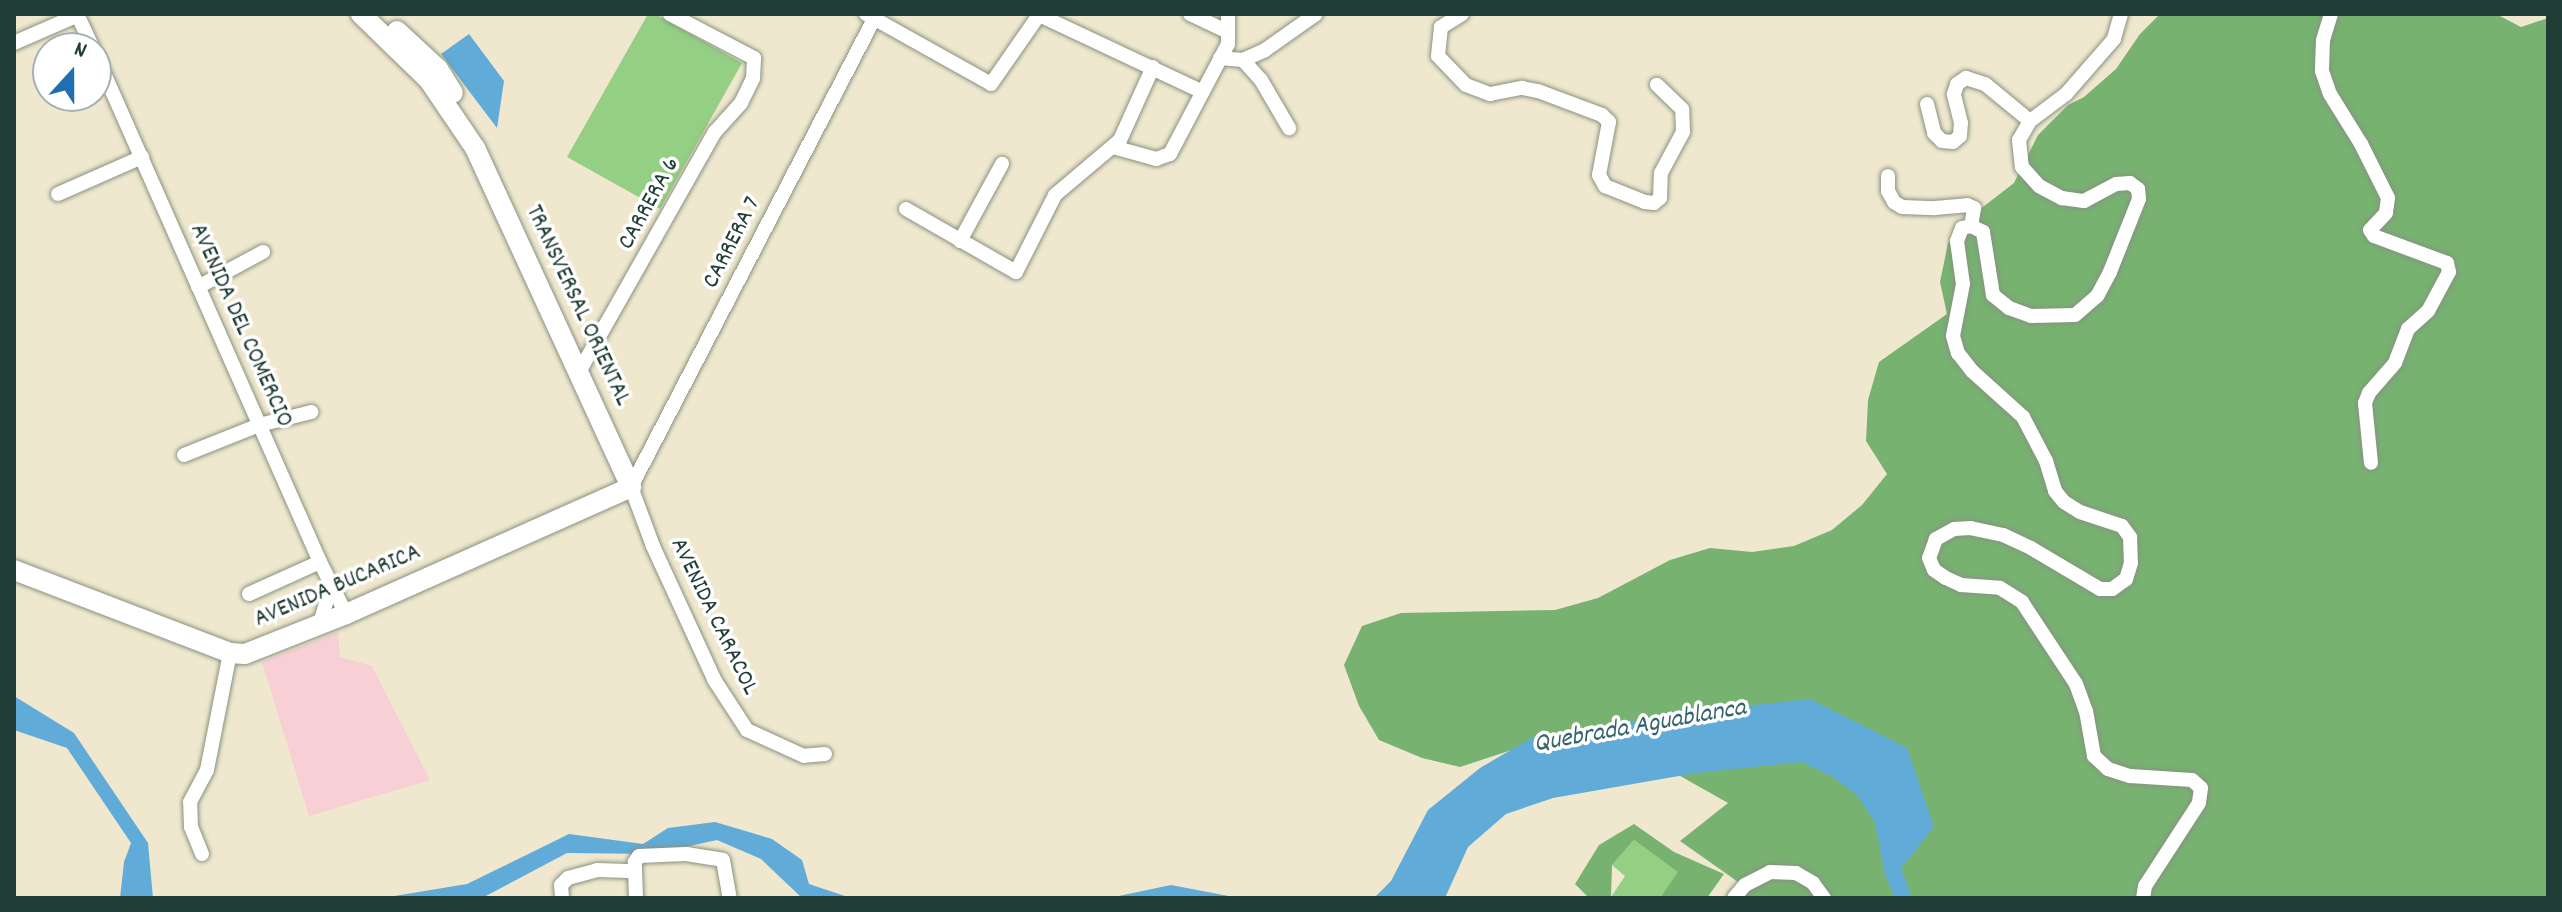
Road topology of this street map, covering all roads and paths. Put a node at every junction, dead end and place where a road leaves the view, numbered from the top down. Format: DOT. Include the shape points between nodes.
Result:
graph roads {
  1 [pos="77,14"];
  2 [pos="361,14"];
  3 [pos="379,14"];
  4 [pos="670,14"];
  5 [pos="1038,14"];
  6 [pos="1190,14"];
  7 [pos="1228,14"];
  8 [pos="1316,14"];
  9 [pos="1462,14"];
  10 [pos="2121,14"];
  11 [pos="2331,14"];
  12 [pos="870,16"];
  13 [pos="1228,32"];
  14 [pos="14,43"];
  15 [pos="1220,58"];
  16 [pos="1243,60"];
  17 [pos="1153,67"];
  18 [pos="1657,85"];
  19 [pos="112,90"];
  20 [pos="1203,92"];
  21 [pos="1927,104"];
  22 [pos="2030,121"];
  23 [pos="1289,128"];
  24 [pos="1113,147"];
  25 [pos="475,148"];
  26 [pos="142,157"];
  27 [pos="1002,164"];
  28 [pos="1888,176"];
  29 [pos="58,194"];
  30 [pos="906,209"];
  31 [pos="1971,226"];
  32 [pos="960,241"];
  33 [pos="263,252"];
  34 [pos="198,287"];
  35 [pos="579,372"];
  36 [pos="311,412"];
  37 [pos="259,425"];
  38 [pos="184,455"];
  39 [pos="2371,463"];
  40 [pos="631,487"];
  41 [pos="320,562"];
  42 [pos="14,570"];
  43 [pos="331,584"];
  44 [pos="249,594"];
  45 [pos="346,614"];
  46 [pos="320,624"];
  47 [pos="230,653"];
  48 [pos="825,754"];
  49 [pos="202,854"];
  50 [pos="635,871"];
  51 [pos="562,898"];
  52 [pos="636,898"];
  53 [pos="730,898"];
  54 [pos="1734,898"];
  55 [pos="1824,898"];
  56 [pos="2143,898"];
  1 -- 14 [label="street"];
  2 -- 25 [label="main road, TRANSVERSAL ORIENTAL" via="429,80"];
  3 -- 25 [label="main road, TRANSVERSAL ORIENTAL" via="438,69 463,109"];
  4 -- 35 [label="street, CARRERA 6" via="754,58 753,78 741,103 715,132"];
  5 -- 12 [label="street" via="991,84"];
  5 -- 17 [label="street"];
  6 -- 13 [label="street"];
  7 -- 13 [label="street"];
  8 -- 16 [label="street"];
  9 -- 18 [label="street" via="1441,27 1438,56 1466,85 1490,94 1538,91 1602,115 1609,122 1599,175 1605,186 1654,203 1684,119 1682,109"];
  10 -- 22 [label="street" via="2114,39 2066,94"];
  11 -- 39 [label="street" via="2322,71 2388,198 2386,213 2370,230 2447,263 2449,272 2428,311 2408,329 2395,363 2369,393 2365,403"];
  12 -- 40 [label="street, CARRERA 7"];
  13 -- 15 [label="street"];
  15 -- 16 [label="street"];
  15 -- 20 [label="street"];
  16 -- 23 [label="street"];
  17 -- 20 [label="street"];
  17 -- 24 [label="street"];
  19 -- 26 [label="street, AVENIDA DEL COMERCIO"];
  20 -- 24 [label="street" via="1170,154 1156,159"];
  21 -- 22 [label="street" via="1934,133 1942,141 1960,136 1954,94 1966,78 1985,84"];
  22 -- 31 [label="street" via="2019,140 2022,167 2039,186 2062,198 2084,201 2116,184 2130,183 2138,189 2139,199 2097,296 2075,315 2031,316 2009,308 1993,295 1983,232"];
  24 -- 32 [label="street" via="1055,195 1016,272"];
  25 -- 35 [label="main road, TRANSVERSAL ORIENTAL"];
  26 -- 29 [label="street"];
  26 -- 34 [label="street, AVENIDA DEL COMERCIO"];
  27 -- 32 [label="street"];
  28 -- 31 [label="street" via="1888,191 1902,207 1967,205 1974,208"];
  30 -- 32 [label="street"];
  31 -- 56 [label="street" via="1962,228 1957,241 1963,284 1953,336 1958,353 2023,417 2064,502 2122,526 2130,537 2131,563 2126,579 2112,589 2100,589 2017,541 1971,528 1954,529 1936,539 1929,558 1946,578 1961,585 2000,588 2022,602 2076,684 2094,756 2108,769 2130,776 2192,780 2201,788 2199,803 2145,886"];
  33 -- 34 [label="street"];
  34 -- 37 [label="street, AVENIDA DEL COMERCIO"];
  35 -- 40 [label="main road, TRANSVERSAL ORIENTAL"];
  36 -- 37 [label="street"];
  37 -- 38 [label="street"];
  37 -- 41 [label="street, AVENIDA DEL COMERCIO"];
  40 -- 45 [label="main road, AVENIDA BUCARICA"];
  40 -- 48 [label="street, AVENIDA CARACOL" via="715,681 747,730 804,756"];
  41 -- 43 [label="street, AVENIDA DEL COMERCIO"];
  41 -- 44 [label="street"];
  42 -- 47 [label="main road"];
  43 -- 45 [label="street, AVENIDA DEL COMERCIO"];
  43 -- 46 [label="street"];
  45 -- 46 [label="main road, AVENIDA BUCARICA"];
  46 -- 47 [label="main road, AVENIDA BUCARICA" via="245,654"];
  47 -- 49 [label="street" via="207,770 190,802 191,827"];
  50 -- 51 [label="street" via="597,870 568,878 561,885"];
  50 -- 52 [label="street"];
  50 -- 53 [label="street" via="639,856 716,857 723,860"];
  54 -- 55 [label="street" via="1745,885 1770,872 1796,873"];
}
